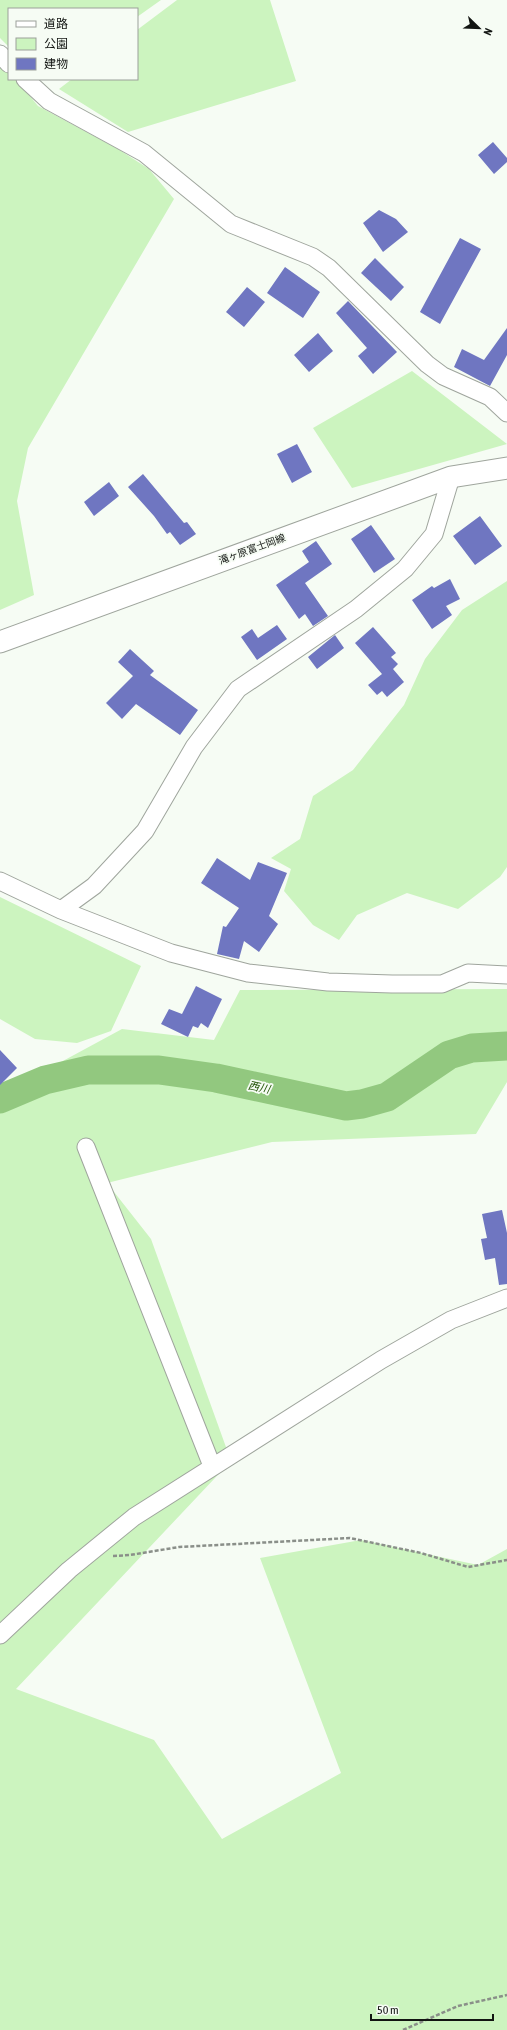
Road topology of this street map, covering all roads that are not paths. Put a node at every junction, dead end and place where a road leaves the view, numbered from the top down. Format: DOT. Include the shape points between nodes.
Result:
graph roads {
  1 [pos="0,54"];
  2 [pos="8,63"];
  3 [pos="26,80"];
  4 [pos="507,414"];
  5 [pos="507,468"];
  6 [pos="451,477"];
  7 [pos="0,642"];
  8 [pos="0,880"];
  9 [pos="61,910"];
  10 [pos="507,975"];
  11 [pos="86,1147"];
  12 [pos="507,1298"];
  13 [pos="212,1466"];
  14 [pos="0,1635"];
  1 -- 2 [label="street"];
  3 -- 4 [label="street" via="49,101 144,153 231,224 313,257 329,268 427,364 443,376 490,397"];
  5 -- 6 [label="main road, 滝ヶ原富士岡線"];
  6 -- 7 [label="main road, 滝ヶ原富士岡線"];
  6 -- 9 [label="street" via="434,534 405,569 356,609 238,689 194,747 145,831 94,886"];
  8 -- 9 [label="street"];
  9 -- 10 [label="street" via="172,953 248,973 328,982 392,984 442,984 468,973"];
  11 -- 13 [label="street"];
  12 -- 13 [label="street" via="451,1320 381,1360"];
  13 -- 14 [label="street" via="134,1517 69,1570"];
}
